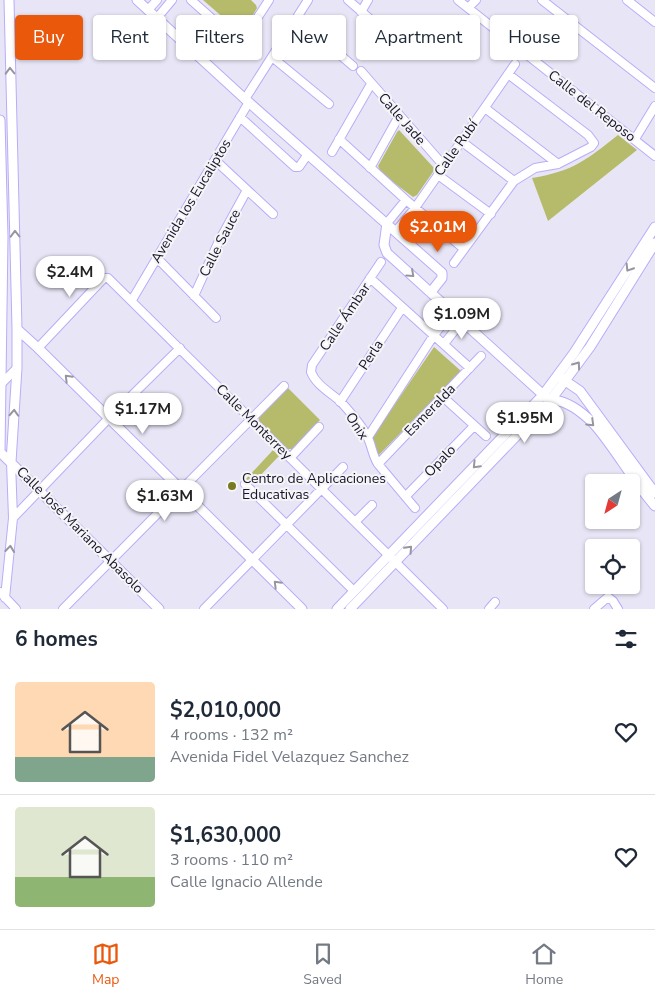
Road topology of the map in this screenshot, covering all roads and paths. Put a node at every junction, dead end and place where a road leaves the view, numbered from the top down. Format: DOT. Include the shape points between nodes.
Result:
graph roads {
  1 [pos="8,0"];
  2 [pos="138,0"];
  3 [pos="157,0"];
  4 [pos="172,0"];
  5 [pos="191,0"];
  6 [pos="308,0"];
  7 [pos="348,0"];
  8 [pos="368,0"];
  9 [pos="458,0"];
  10 [pos="476,0"];
  11 [pos="542,0"];
  12 [pos="627,0"];
  13 [pos="264,2"];
  14 [pos="468,8"];
  15 [pos="148,10"];
  16 [pos="361,12"];
  17 [pos="154,15"];
  18 [pos="160,15"];
  19 [pos="299,15"];
  20 [pos="364,15"];
  21 [pos="655,22"];
  22 [pos="166,26"];
  23 [pos="272,57"];
  24 [pos="276,60"];
  25 [pos="346,60"];
  26 [pos="515,64"];
  27 [pos="353,66"];
  28 [pos="361,71"];
  29 [pos="508,74"];
  30 [pos="371,84"];
  31 [pos="655,88"];
  32 [pos="247,100"];
  33 [pos="329,104"];
  34 [pos="655,106"];
  35 [pos="484,108"];
  36 [pos="399,116"];
  37 [pos="240,117"];
  38 [pos="0,120"];
  39 [pos="339,139"];
  40 [pos="635,140"];
  41 [pos="461,141"];
  42 [pos="332,152"];
  43 [pos="308,154"];
  44 [pos="655,156"];
  45 [pos="215,160"];
  46 [pos="558,164"];
  47 [pos="444,166"];
  48 [pos="370,168"];
  49 [pos="438,175"];
  50 [pos="514,181"];
  51 [pos="247,190"];
  52 [pos="406,200"];
  53 [pos="415,208"];
  54 [pos="273,214"];
  55 [pos="491,214"];
  56 [pos="387,223"];
  57 [pos="655,227"];
  58 [pos="396,232"];
  59 [pos="655,243"];
  60 [pos="464,249"];
  61 [pos="157,258"];
  62 [pos="381,262"];
  63 [pos="454,263"];
  64 [pos="370,278"];
  65 [pos="431,292"];
  66 [pos="194,296"];
  67 [pos="132,300"];
  68 [pos="402,308"];
  69 [pos="452,312"];
  70 [pos="216,318"];
  71 [pos="462,321"];
  72 [pos="17,329"];
  73 [pos="434,335"];
  74 [pos="444,344"];
  75 [pos="38,348"];
  76 [pos="180,348"];
  77 [pos="481,356"];
  78 [pos="17,368"];
  79 [pos="470,368"];
  80 [pos="311,372"];
  81 [pos="562,379"];
  82 [pos="0,385"];
  83 [pos="284,386"];
  84 [pos="443,397"];
  85 [pos="547,398"];
  86 [pos="586,398"];
  87 [pos="340,402"];
  88 [pos="572,407"];
  89 [pos="109,418"];
  90 [pos="251,420"];
  91 [pos="474,426"];
  92 [pos="319,427"];
  93 [pos="486,436"];
  94 [pos="368,437"];
  95 [pos="0,453"];
  96 [pos="290,458"];
  97 [pos="11,462"];
  98 [pos="378,464"];
  99 [pos="343,467"];
  100 [pos="245,484"];
  101 [pos="322,489"];
  102 [pos="181,490"];
  103 [pos="40,491"];
  104 [pos="655,493"];
  105 [pos="406,496"];
  106 [pos="372,505"];
  107 [pos="655,506"];
  108 [pos="415,508"];
  109 [pos="13,518"];
  110 [pos="355,522"];
  111 [pos="286,525"];
  112 [pos="389,555"];
  113 [pos="252,560"];
  114 [pos="111,561"];
  115 [pos="396,563"];
  116 [pos="354,591"];
  117 [pos="3,595"];
  118 [pos="495,602"];
  119 [pos="16,609"];
  120 [pos="63,609"];
  121 [pos="159,609"];
  122 [pos="204,609"];
  123 [pos="302,609"];
  124 [pos="337,609"];
  125 [pos="350,609"];
  126 [pos="443,609"];
  127 [pos="489,609"];
  128 [pos="594,609"];
  129 [pos="618,609"];
  72 -- 1 [label="street, one-way"];
  2 -- 15 [label="street"];
  3 -- 15 [label="street"];
  4 -- 18 [label="street"];
  5 -- 13 [label="street" via="240,41"];
  6 -- 19 [label="street, Avenida los Eucaliptos"];
  7 -- 16 [label="street"];
  8 -- 16 [label="street"];
  9 -- 14 [label="street, Calle del Reposo"];
  10 -- 14 [label="street"];
  11 -- 31 [label="street"];
  12 -- 21 [label="street"];
  14 -- 40 [label="street, Calle del Reposo"];
  15 -- 17 [label="street"];
  16 -- 20 [label="street"];
  22 -- 32 [label="street"];
  23 -- 32 [label="street, Avenida los Eucaliptos"];
  24 -- 33 [label="street"];
  25 -- 27 [label="street"];
  26 -- 29 [label="street, Calle Rubí"];
  28 -- 30 [label="street, Calle Jade"];
  29 -- 35 [label="street, Calle Rubí"];
  29 -- 46 [label="street" via="594,143"];
  30 -- 36 [label="street, Calle Jade"];
  30 -- 39 [label="street"];
  32 -- 37 [label="street, Avenida los Eucaliptos"];
  32 -- 43 [label="street"];
  34 -- 40 [label="street"];
  35 -- 41 [label="street, Calle Rubí"];
  35 -- 46 [label="street"];
  36 -- 47 [label="street, Calle Jade"];
  36 -- 48 [label="street"];
  37 -- 43 [label="street" via="294,167 298,167"];
  37 -- 45 [label="street, Avenida los Eucaliptos"];
  38 -- 82 [label="street" via="3,237"];
  39 -- 42 [label="street"];
  39 -- 48 [label="street"];
  40 -- 44 [label="street, Calle del Reposo"];
  41 -- 47 [label="street, Calle Rubí"];
  41 -- 50 [label="street"];
  43 -- 56 [label="street"];
  45 -- 51 [label="street"];
  45 -- 61 [label="street, Avenida los Eucaliptos"];
  46 -- 50 [label="street" via="535,168"];
  47 -- 49 [label="street, Calle Rubí"];
  48 -- 52 [label="street"];
  49 -- 53 [label="street, Calle Rubí"];
  49 -- 55 [label="street"];
  50 -- 55 [label="street"];
  51 -- 54 [label="street"];
  51 -- 66 [label="street, Calle Sauce"];
  52 -- 53 [label="street"];
  52 -- 56 [label="street"];
  53 -- 58 [label="street, Calle Rubí"];
  53 -- 60 [label="street"];
  55 -- 60 [label="street"];
  56 -- 58 [label="street"];
  56 -- 65 [label="street, one-way" via="384,245 387,253"];
  57 -- 81 [label="street, one-way" via="574,353"];
  58 -- 65 [label="street" via="442,274 442,279"];
  81 -- 59 [label="street, one-way" via="590,347"];
  60 -- 63 [label="street"];
  61 -- 66 [label="street"];
  61 -- 67 [label="street, Avenida los Eucaliptos"];
  62 -- 64 [label="street, Calle Ámbar"];
  64 -- 68 [label="street"];
  64 -- 80 [label="street, Calle Ámbar"];
  65 -- 69 [label="street"];
  66 -- 70 [label="street"];
  67 -- 75 [label="street, Calle Monterrey" via="104,278"];
  67 -- 76 [label="street, Calle Monterrey"];
  68 -- 73 [label="street"];
  68 -- 87 [label="street, Perla"];
  69 -- 71 [label="street"];
  69 -- 73 [label="street"];
  71 -- 74 [label="street"];
  71 -- 85 [label="street"];
  72 -- 75 [label="street"];
  72 -- 78 [label="street"];
  73 -- 74 [label="street"];
  73 -- 94 [label="street"];
  74 -- 79 [label="street"];
  89 -- 75 [label="street, one-way"];
  76 -- 89 [label="street"];
  76 -- 90 [label="street, Calle Monterrey"];
  77 -- 79 [label="street, Esmeralda"];
  78 -- 82 [label="street"];
  97 -- 78 [label="street, one-way"];
  79 -- 84 [label="street, Esmeralda"];
  80 -- 87 [label="street, Onix" via="315,380"];
  81 -- 85 [label="street"];
  81 -- 86 [label="street"];
  82 -- 95 [label="street"];
  83 -- 90 [label="street"];
  84 -- 91 [label="street"];
  84 -- 98 [label="street, Esmeralda"];
  85 -- 88 [label="street" via="560,400"];
  85 -- 112 [label="street, one-way"];
  115 -- 85 [label="street, one-way"];
  86 -- 88 [label="street" via="574,396"];
  86 -- 104 [label="street"];
  87 -- 94 [label="street, Onix"];
  88 -- 107 [label="street, one-way" via="594,424"];
  89 -- 102 [label="street"];
  89 -- 103 [label="street"];
  90 -- 96 [label="street, Calle Monterrey"];
  90 -- 102 [label="street"];
  91 -- 93 [label="street"];
  91 -- 105 [label="street, Opalo"];
  92 -- 96 [label="street"];
  94 -- 98 [label="street, Onix"];
  95 -- 97 [label="street, Calle José Mariano Abasolo"];
  96 -- 101 [label="street, Calle Monterrey"];
  97 -- 103 [label="street, Calle José Mariano Abasolo"];
  97 -- 109 [label="street"];
  98 -- 105 [label="street, Onix"];
  99 -- 101 [label="street"];
  100 -- 111 [label="street"];
  101 -- 110 [label="street, Calle Monterrey"];
  101 -- 111 [label="street"];
  102 -- 113 [label="street"];
  102 -- 114 [label="street"];
  103 -- 109 [label="street"];
  103 -- 114 [label="street, Calle José Mariano Abasolo"];
  105 -- 108 [label="street, Onix"];
  106 -- 110 [label="street"];
  117 -- 109 [label="street, one-way"];
  110 -- 112 [label="street, Calle Monterrey"];
  111 -- 113 [label="street"];
  111 -- 116 [label="street"];
  112 -- 115 [label="street, Calle Monterrey"];
  112 -- 116 [label="street"];
  113 -- 122 [label="street"];
  123 -- 113 [label="street, one-way"];
  114 -- 120 [label="street"];
  114 -- 121 [label="street, Calle José Mariano Abasolo"];
  115 -- 125 [label="street"];
  115 -- 126 [label="street, Calle Monterrey"];
  116 -- 124 [label="street"];
  117 -- 119 [label="street"];
  118 -- 127 [label="street"];
  128 -- 129 [label="street" via="605,598 610,598"];
}
